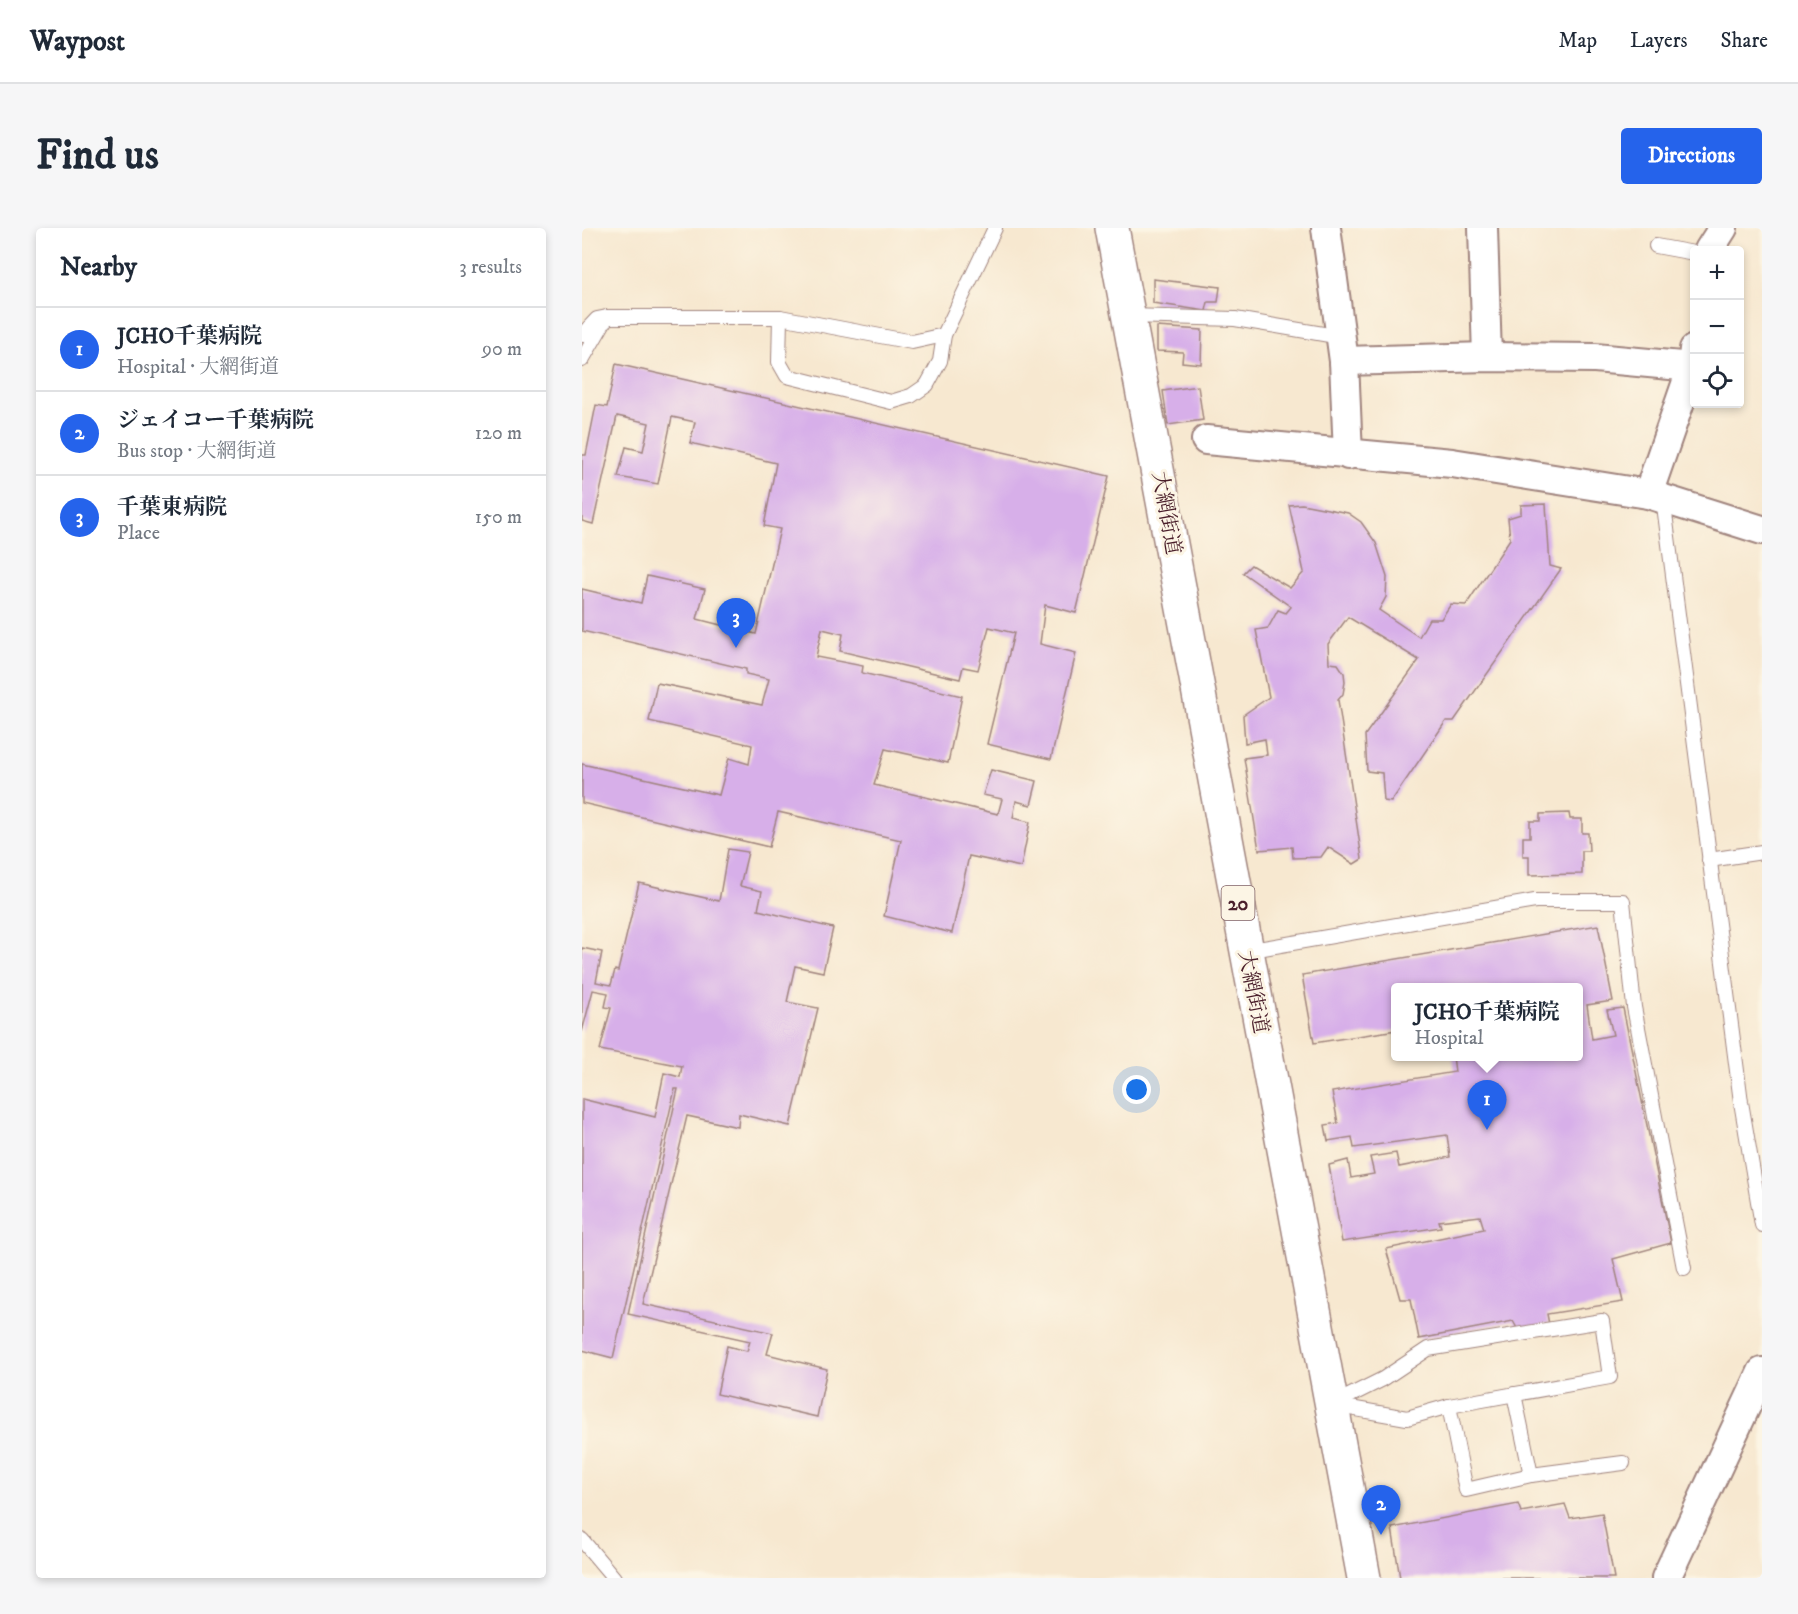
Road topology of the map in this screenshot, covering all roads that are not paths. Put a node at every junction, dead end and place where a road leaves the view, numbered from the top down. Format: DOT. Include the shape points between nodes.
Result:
graph roads {
  1 [pos="994,228"];
  2 [pos="1112,228"];
  3 [pos="1326,228"];
  4 [pos="1483,228"];
  5 [pos="1723,228"];
  6 [pos="1656,246"];
  7 [pos="1712,246"];
  8 [pos="1690,253"];
  9 [pos="780,316"];
  10 [pos="1130,316"];
  11 [pos="607,317"];
  12 [pos="582,335"];
  13 [pos="944,335"];
  14 [pos="1342,349"];
  15 [pos="1486,357"];
  16 [pos="1690,358"];
  17 [pos="582,360"];
  18 [pos="1690,372"];
  19 [pos="1206,440"];
  20 [pos="1348,455"];
  21 [pos="1655,496"];
  22 [pos="1762,530"];
  23 [pos="1762,852"];
  24 [pos="1709,860"];
  25 [pos="1246,951"];
  26 [pos="1762,1225"];
  27 [pos="1684,1268"];
  28 [pos="1762,1372"];
  29 [pos="1514,1394"];
  30 [pos="1331,1405"];
  31 [pos="1449,1406"];
  32 [pos="1623,1463"];
  33 [pos="1531,1475"];
  34 [pos="582,1540"];
  35 [pos="614,1578"];
  36 [pos="1364,1578"];
  37 [pos="1666,1578"];
  1 -- 13 [label="lane"];
  2 -- 10 [label="main road, 大網街道 / 20"];
  3 -- 14 [label="street"];
  4 -- 15 [label="street"];
  5 -- 7 [label="street"];
  6 -- 8 [label="lane"];
  9 -- 11 [label="lane"];
  9 -- 13 [label="lane" via="912,342"];
  9 -- 13 [label="lane" via="779,362 787,376 891,402 911,396 927,385 940,361"];
  10 -- 14 [label="lane" via="1235,319"];
  10 -- 25 [label="main road, 大網街道 / 20"];
  11 -- 12 [label="lane" via="597,319"];
  11 -- 17 [label="lane"];
  14 -- 15 [label="street"];
  14 -- 20 [label="street"];
  15 -- 16 [label="street"];
  18 -- 21 [label="street"];
  19 -- 20 [label="street"];
  20 -- 21 [label="street" via="1452,463"];
  21 -- 22 [label="street"];
  21 -- 24 [label="lane"];
  23 -- 24 [label="lane"];
  24 -- 26 [label="lane" via="1741,1102"];
  25 -- 27 [label="lane" via="1535,902 1623,901 1634,1006"];
  25 -- 30 [label="main road, 大網街道 / 20"];
  28 -- 37 [label="street"];
  29 -- 30 [label="lane" via="1610,1377 1602,1321 1428,1349 1383,1380"];
  29 -- 31 [label="lane"];
  29 -- 33 [label="lane"];
  30 -- 31 [label="lane" via="1407,1418"];
  30 -- 36 [label="main road, 大網街道 / 20"];
  31 -- 33 [label="lane" via="1466,1490"];
  32 -- 33 [label="lane"];
  34 -- 35 [label="lane"];
}
